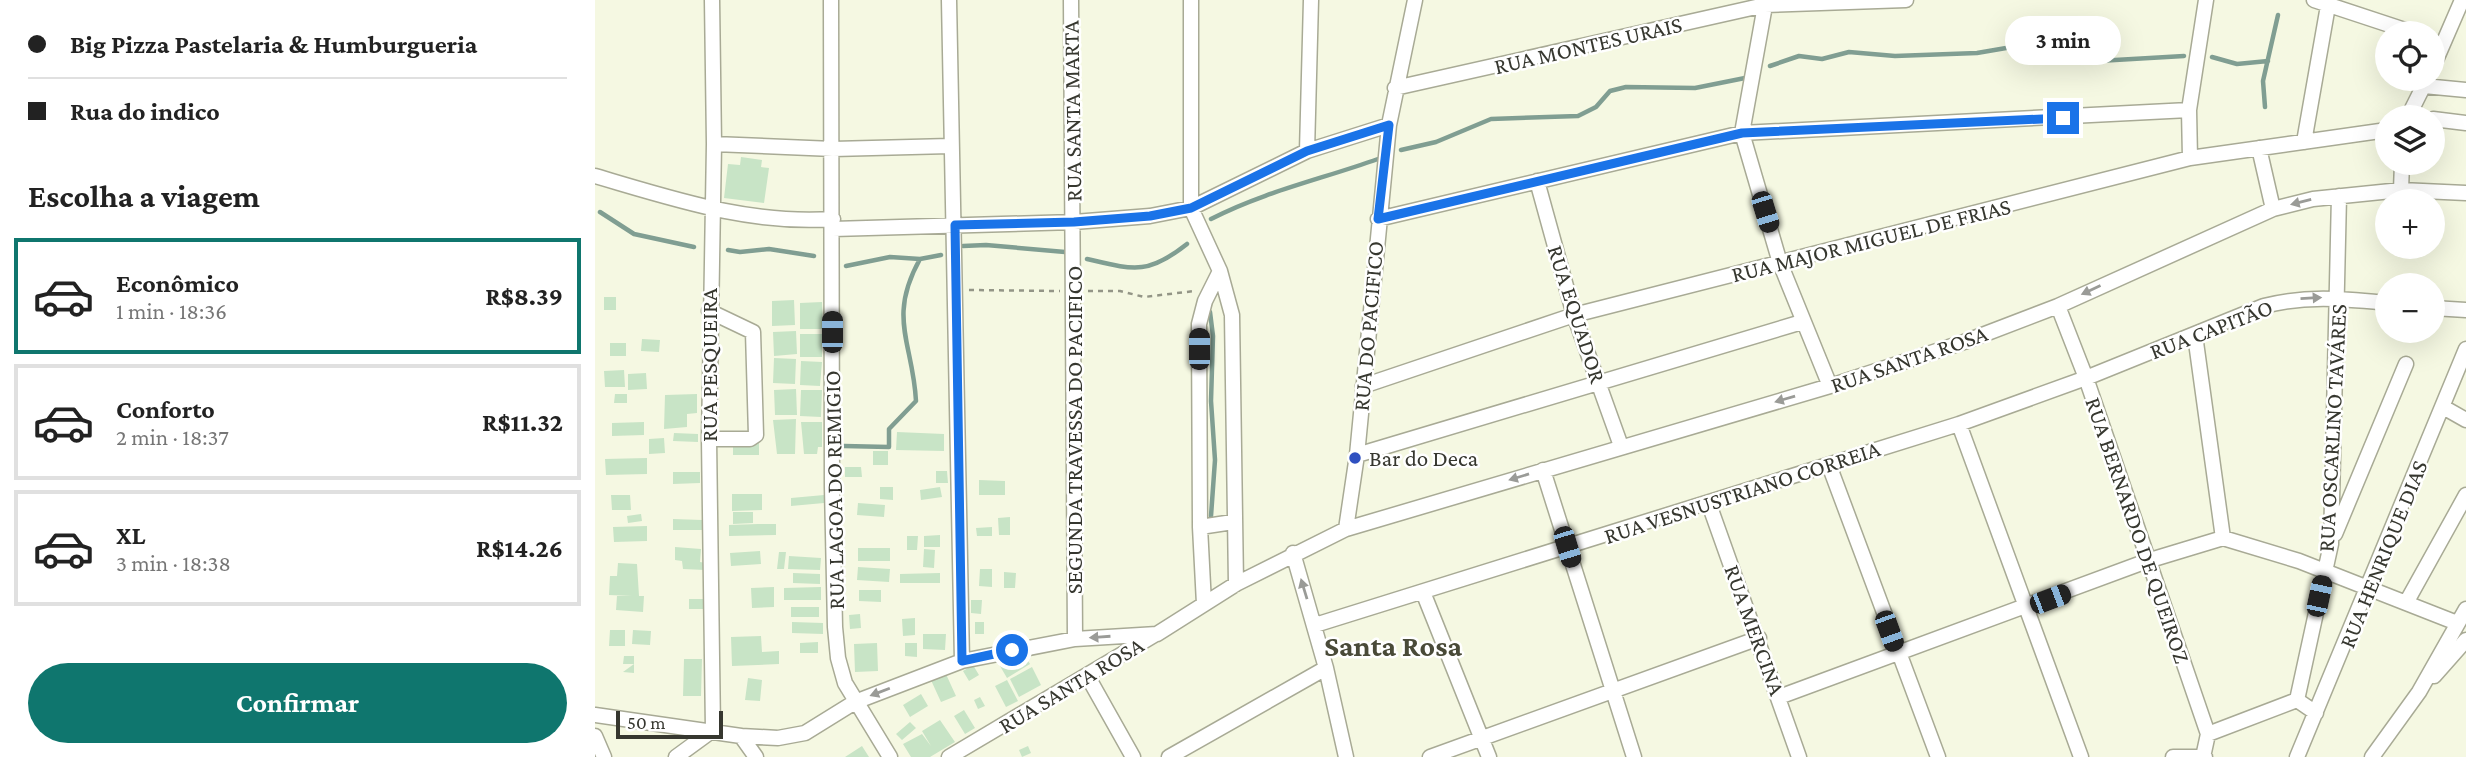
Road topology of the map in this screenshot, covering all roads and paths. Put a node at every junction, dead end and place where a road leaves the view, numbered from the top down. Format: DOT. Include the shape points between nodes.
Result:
graph roads {
  1 [pos="712,0"];
  2 [pos="831,0"];
  3 [pos="949,0"];
  4 [pos="1071,0"];
  5 [pos="1191,0"];
  6 [pos="1311,0"];
  7 [pos="1415,0"];
  8 [pos="1906,0"];
  9 [pos="2205,0"];
  10 [pos="2462,0"];
  11 [pos="2324,1"];
  12 [pos="1766,2"];
  13 [pos="2380,21"];
  14 [pos="2445,30"];
  15 [pos="2445,86"];
  16 [pos="1395,88"];
  17 [pos="2466,90"];
  18 [pos="2189,110"];
  19 [pos="2445,120"];
  20 [pos="2466,123"];
  21 [pos="1389,125"];
  22 [pos="2375,132"];
  23 [pos="1742,133"];
  24 [pos="2304,142"];
  25 [pos="714,144"];
  26 [pos="950,146"];
  27 [pos="2259,148"];
  28 [pos="833,149"];
  29 [pos="1307,151"];
  30 [pos="2190,158"];
  31 [pos="595,176"];
  32 [pos="1537,181"];
  33 [pos="2445,192"];
  34 [pos="2375,193"];
  35 [pos="2466,193"];
  36 [pos="2339,196"];
  37 [pos="711,208"];
  38 [pos="1191,208"];
  39 [pos="2273,209"];
  40 [pos="1378,219"];
  41 [pos="1074,222"];
  42 [pos="833,224"];
  43 [pos="955,225"];
  44 [pos="1780,263"];
  45 [pos="1220,271"];
  46 [pos="2339,298"];
  47 [pos="2375,302"];
  48 [pos="2058,306"];
  49 [pos="2445,309"];
  50 [pos="2466,310"];
  51 [pos="709,311"];
  52 [pos="1574,315"];
  53 [pos="1802,322"];
  54 [pos="2195,335"];
  55 [pos="2466,349"];
  56 [pos="2406,364"];
  57 [pos="2086,378"];
  58 [pos="1598,381"];
  59 [pos="1363,386"];
  60 [pos="1830,386"];
  61 [pos="2443,407"];
  62 [pos="2466,420"];
  63 [pos="1959,424"];
  64 [pos="709,439"];
  65 [pos="1621,446"];
  66 [pos="1357,454"];
  67 [pos="1829,465"];
  68 [pos="1543,470"];
  69 [pos="2466,495"];
  70 [pos="1709,504"];
  71 [pos="1233,522"];
  72 [pos="1200,527"];
  73 [pos="1346,529"];
  74 [pos="2223,538"];
  75 [pos="2331,544"];
  76 [pos="1567,547"];
  77 [pos="1293,554"];
  78 [pos="2147,561"];
  79 [pos="2324,570"];
  80 [pos="1236,584"];
  81 [pos="2369,588"];
  82 [pos="1423,592"];
  83 [pos="2406,603"];
  84 [pos="1204,604"];
  85 [pos="2026,608"];
  86 [pos="2466,609"];
  87 [pos="2457,623"];
  88 [pos="1315,625"];
  89 [pos="1157,634"];
  90 [pos="1759,638"];
  91 [pos="1075,639"];
  92 [pos="2466,640"];
  93 [pos="1898,655"];
  94 [pos="962,661"];
  95 [pos="1327,668"];
  96 [pos="1088,677"];
  97 [pos="2419,691"];
  98 [pos="1612,692"];
  99 [pos="1779,697"];
  100 [pos="2297,700"];
  101 [pos="855,702"];
  102 [pos="2316,713"];
  103 [pos="595,715"];
  104 [pos="713,730"];
  105 [pos="2208,734"];
  106 [pos="595,736"];
  107 [pos="741,736"];
  108 [pos="1482,738"];
  109 [pos="604,757"];
  110 [pos="676,757"];
  111 [pos="756,757"];
  112 [pos="890,757"];
  113 [pos="949,757"];
  114 [pos="1133,757"];
  115 [pos="1169,757"];
  116 [pos="1346,757"];
  117 [pos="1430,757"];
  118 [pos="1489,757"];
  119 [pos="1634,757"];
  120 [pos="1799,757"];
  121 [pos="1938,757"];
  122 [pos="2081,757"];
  123 [pos="2173,757"];
  124 [pos="2204,757"];
  125 [pos="2297,757"];
  126 [pos="2372,757"];
  1 -- 25 [label="street, RUA PESQUEIRA"];
  2 -- 28 [label="street, RUA LAGOA DO REMIGIO"];
  3 -- 26 [label="street"];
  4 -- 41 [label="street, RUA SANTA MARTA"];
  5 -- 38 [label="street"];
  6 -- 29 [label="street"];
  7 -- 16 [label="street, RUA DO PACIFICO"];
  8 -- 12 [label="street, RUA MONTES URAIS"];
  9 -- 18 [label="street"];
  10 -- 14 [label="street"];
  11 -- 13 [label="street"];
  11 -- 24 [label="street"];
  12 -- 16 [label="street, RUA MONTES URAIS"];
  12 -- 23 [label="street"];
  15 -- 17 [label="street"];
  16 -- 21 [label="street, RUA DO PACIFICO"];
  18 -- 23 [label="street"];
  18 -- 30 [label="street"];
  19 -- 20 [label="street"];
  21 -- 29 [label="street"];
  21 -- 40 [label="street, RUA DO PACIFICO"];
  22 -- 24 [label="street, RUA MAJOR MIGUEL DE FRIAS"];
  23 -- 32 [label="street"];
  23 -- 44 [label="street"];
  24 -- 27 [label="street, RUA MAJOR MIGUEL DE FRIAS"];
  25 -- 28 [label="street"];
  25 -- 37 [label="street, RUA PESQUEIRA"];
  26 -- 28 [label="street"];
  26 -- 43 [label="street"];
  27 -- 30 [label="street, RUA MAJOR MIGUEL DE FRIAS"];
  27 -- 39 [label="street"];
  28 -- 42 [label="street, RUA LAGOA DO REMIGIO"];
  29 -- 38 [label="street"];
  30 -- 44 [label="street, RUA MAJOR MIGUEL DE FRIAS"];
  31 -- 37 [label="street"];
  32 -- 40 [label="street"];
  32 -- 52 [label="street, RUA EQUADOR"];
  33 -- 35 [label="street, RUA SANTA ROSA"];
  34 -- 36 [label="street, RUA SANTA ROSA"];
  36 -- 39 [label="street, RUA SANTA ROSA, one-way"];
  36 -- 46 [label="street, RUA OSCARLINO TAVÁRES"];
  37 -- 42 [label="street" via="775,221"];
  37 -- 51 [label="street, RUA PESQUEIRA"];
  38 -- 41 [label="street"];
  38 -- 45 [label="street"];
  39 -- 48 [label="street, RUA SANTA ROSA, one-way"];
  40 -- 59 [label="street, RUA DO PACIFICO"];
  41 -- 43 [label="street"];
  41 -- 91 [label="street, SEGUNDA TRAVESSA DO PACIFICO"];
  42 -- 43 [label="street"];
  42 -- 101 [label="street, RUA LAGOA DO REMIGIO" via="835,628 838,658"];
  43 -- 94 [label="street"];
  44 -- 52 [label="street, RUA MAJOR MIGUEL DE FRIAS"];
  44 -- 53 [label="street"];
  45 -- 71 [label="street" via="1232,315"];
  45 -- 72 [label="street" via="1199,324"];
  46 -- 47 [label="street, RUA CAPITÃO"];
  54 -- 46 [label="street, RUA CAPITÃO, one-way" via="2287,300"];
  46 -- 75 [label="street, RUA OSCARLINO TAVÁRES"];
  48 -- 57 [label="street, RUA BERNARDO DE QUEIROZ"];
  48 -- 60 [label="street, RUA SANTA ROSA"];
  49 -- 50 [label="street"];
  51 -- 64 [label="street, RUA PESQUEIRA"];
  51 -- 64 [label="street" via="753,332 756,435"];
  52 -- 58 [label="street, RUA EQUADOR"];
  52 -- 59 [label="street, RUA MAJOR MIGUEL DE FRIAS"];
  53 -- 58 [label="street"];
  53 -- 60 [label="street"];
  54 -- 57 [label="street, RUA CAPITÃO"];
  54 -- 74 [label="street"];
  55 -- 61 [label="street, RUA HENRIQUE DIAS"];
  56 -- 75 [label="street"];
  57 -- 63 [label="street, RUA VESNUSTRIANO CORREIA"];
  57 -- 78 [label="street, RUA BERNARDO DE QUEIROZ"];
  58 -- 65 [label="street, RUA EQUADOR"];
  58 -- 66 [label="street"];
  59 -- 66 [label="street, RUA DO PACIFICO"];
  60 -- 65 [label="street, RUA SANTA ROSA, one-way"];
  61 -- 62 [label="street"];
  61 -- 81 [label="street, RUA HENRIQUE DIAS"];
  63 -- 67 [label="street, RUA VESNUSTRIANO CORREIA"];
  63 -- 85 [label="street"];
  64 -- 104 [label="street, RUA PESQUEIRA"];
  65 -- 68 [label="street, RUA SANTA ROSA"];
  66 -- 73 [label="street, RUA DO PACIFICO"];
  67 -- 70 [label="street, RUA VESNUSTRIANO CORREIA"];
  67 -- 93 [label="street"];
  68 -- 73 [label="street, RUA SANTA ROSA, one-way"];
  68 -- 76 [label="street"];
  69 -- 83 [label="street"];
  70 -- 76 [label="street, RUA VESNUSTRIANO CORREIA"];
  70 -- 90 [label="street, RUA MERCINA"];
  71 -- 72 [label="street"];
  71 -- 80 [label="street"];
  72 -- 84 [label="street"];
  73 -- 77 [label="street, RUA SANTA ROSA"];
  74 -- 78 [label="street"];
  74 -- 79 [label="street"];
  75 -- 79 [label="street, RUA OSCARLINO TAVÁRES"];
  76 -- 82 [label="street, RUA VESNUSTRIANO CORREIA"];
  76 -- 98 [label="street"];
  77 -- 80 [label="street, RUA SANTA ROSA"];
  88 -- 77 [label="street, one-way"];
  78 -- 85 [label="street"];
  78 -- 105 [label="street, RUA BERNARDO DE QUEIROZ"];
  79 -- 81 [label="street"];
  79 -- 100 [label="street, RUA OSCARLINO TAVÁRES"];
  80 -- 84 [label="street, RUA SANTA ROSA"];
  81 -- 83 [label="street"];
  81 -- 102 [label="street, RUA HENRIQUE DIAS"];
  82 -- 88 [label="street, RUA VESNUSTRIANO CORREIA"];
  82 -- 108 [label="street"];
  83 -- 87 [label="street"];
  84 -- 89 [label="street, RUA SANTA ROSA"];
  85 -- 93 [label="street"];
  85 -- 122 [label="street"];
  86 -- 87 [label="street"];
  87 -- 97 [label="street"];
  88 -- 95 [label="street"];
  89 -- 91 [label="street, one-way"];
  89 -- 96 [label="street, RUA SANTA ROSA"];
  90 -- 98 [label="street"];
  90 -- 99 [label="street, RUA MERCINA"];
  91 -- 94 [label="street"];
  92 -- 97 [label="street"];
  93 -- 99 [label="street"];
  93 -- 121 [label="street"];
  94 -- 101 [label="street, one-way"];
  95 -- 115 [label="street"];
  95 -- 116 [label="street"];
  96 -- 113 [label="street, RUA SANTA ROSA"];
  96 -- 114 [label="street"];
  97 -- 126 [label="street"];
  98 -- 108 [label="street"];
  98 -- 119 [label="street"];
  99 -- 120 [label="street, RUA MERCINA"];
  100 -- 102 [label="street"];
  100 -- 105 [label="street"];
  101 -- 107 [label="street" via="805,733 778,738"];
  101 -- 112 [label="street, RUA LAGOA DO REMIGIO"];
  102 -- 125 [label="street, RUA HENRIQUE DIAS"];
  103 -- 104 [label="street"];
  104 -- 107 [label="street"];
  104 -- 110 [label="street"];
  105 -- 124 [label="street, RUA BERNARDO DE QUEIROZ"];
  106 -- 109 [label="street"];
  107 -- 111 [label="street"];
  108 -- 117 [label="street"];
  108 -- 118 [label="street"];
  123 -- 124 [label="street"];
}
